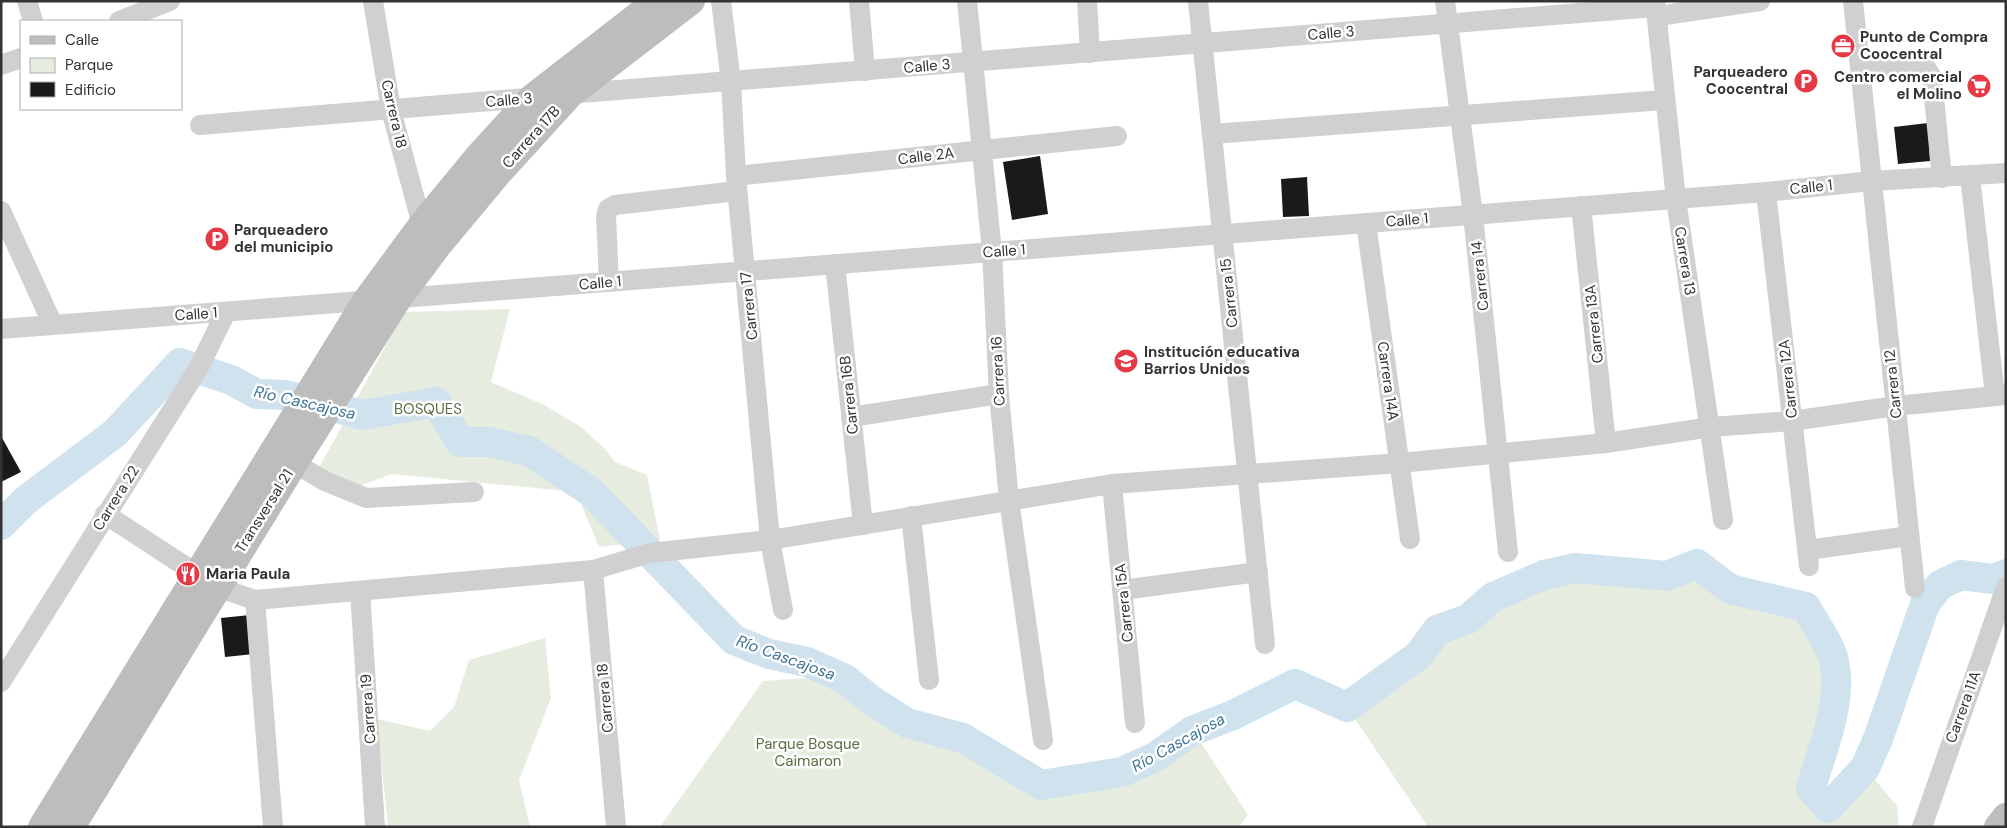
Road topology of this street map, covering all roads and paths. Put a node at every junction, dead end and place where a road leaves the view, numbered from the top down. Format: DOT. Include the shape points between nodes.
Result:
graph roads {
  1 [pos="27,1"];
  2 [pos="170,1"];
  3 [pos="374,1"];
  4 [pos="657,1"];
  5 [pos="691,1"];
  6 [pos="721,1"];
  7 [pos="859,1"];
  8 [pos="967,1"];
  9 [pos="1087,1"];
  10 [pos="1198,1"];
  11 [pos="1445,1"];
  12 [pos="1760,1"];
  13 [pos="1854,1"];
  14 [pos="1656,8"];
  15 [pos="128,13"];
  16 [pos="33,20"];
  17 [pos="1448,24"];
  18 [pos="1203,44"];
  19 [pos="1090,53"];
  20 [pos="20,58"];
  21 [pos="973,62"];
  22 [pos="1,65"];
  23 [pos="865,71"];
  24 [pos="1861,72"];
  25 [pos="731,82"];
  26 [pos="570,94"];
  27 [pos="532,98"];
  28 [pos="1664,100"];
  29 [pos="390,110"];
  30 [pos="1460,116"];
  31 [pos="200,125"];
  32 [pos="1212,134"];
  33 [pos="1117,136"];
  34 [pos="983,149"];
  35 [pos="2006,173"];
  36 [pos="1970,176"];
  37 [pos="1942,178"];
  38 [pos="1872,181"];
  39 [pos="737,184"];
  40 [pos="1766,192"];
  41 [pos="1676,199"];
  42 [pos="1581,206"];
  43 [pos="1,211"];
  44 [pos="1473,214"];
  45 [pos="1366,223"];
  46 [pos="422,225"];
  47 [pos="1222,234"];
  48 [pos="992,252"];
  49 [pos="835,264"];
  50 [pos="745,272"];
  51 [pos="608,282"];
  52 [pos="397,300"];
  53 [pos="366,301"];
  54 [pos="226,312"];
  55 [pos="53,325"];
  56 [pos="1,329"];
  57 [pos="352,348"];
  58 [pos="999,394"];
  59 [pos="2000,396"];
  60 [pos="1896,406"];
  61 [pos="851,418"];
  62 [pos="1792,421"];
  63 [pos="1711,427"];
  64 [pos="1606,443"];
  65 [pos="1499,452"];
  66 [pos="290,455"];
  67 [pos="1400,463"];
  68 [pos="1248,474"];
  69 [pos="1112,484"];
  70 [pos="474,492"];
  71 [pos="1009,500"];
  72 [pos="105,514"];
  73 [pos="911,516"];
  74 [pos="1723,520"];
  75 [pos="863,525"];
  76 [pos="1909,536"];
  77 [pos="1410,539"];
  78 [pos="770,540"];
  79 [pos="1508,552"];
  80 [pos="593,570"];
  81 [pos="1258,572"];
  82 [pos="206,581"];
  83 [pos="1915,588"];
  84 [pos="1122,590"];
  85 [pos="2004,590"];
  86 [pos="360,591"];
  87 [pos="255,600"];
  88 [pos="783,610"];
  89 [pos="1265,644"];
  90 [pos="930,680"];
  91 [pos="1,682"];
  92 [pos="1135,723"];
  93 [pos="1044,740"];
  94 [pos="2006,817"];
  95 [pos="42,827"];
  96 [pos="71,827"];
  97 [pos="273,827"];
  98 [pos="375,827"];
  99 [pos="616,827"];
  100 [pos="1922,827"];
  101 [pos="1998,827"];
  1 -- 16 [label="street"];
  2 -- 15 [label="street"];
  3 -- 29 [label="street, Carrera 18"];
  4 -- 27 [label="street, Carrera 17B"];
  5 -- 26 [label="street, Carrera 17B"];
  6 -- 25 [label="street, Carrera 17"];
  7 -- 23 [label="street"];
  8 -- 21 [label="street, Carrera 16"];
  9 -- 19 [label="street"];
  10 -- 18 [label="street, Carrera 15"];
  11 -- 17 [label="street, Carrera 14"];
  12 -- 14 [label="street, Calle 3"];
  13 -- 24 [label="street, Carrera 12"];
  14 -- 17 [label="street, Calle 3"];
  14 -- 28 [label="street, Carrera 13"];
  17 -- 18 [label="street, Calle 3"];
  17 -- 30 [label="street, Carrera 14"];
  18 -- 19 [label="street, Calle 3"];
  18 -- 32 [label="street, Carrera 15"];
  19 -- 21 [label="street, Calle 3"];
  20 -- 22 [label="street"];
  21 -- 23 [label="street, Calle 3"];
  21 -- 34 [label="street, Carrera 16"];
  23 -- 25 [label="street, Calle 3"];
  24 -- 37 [label="street" via="1927,69 1932,77"];
  24 -- 38 [label="street, Carrera 12"];
  25 -- 26 [label="street, Calle 3"];
  25 -- 39 [label="street, Carrera 17"];
  26 -- 27 [label="street, Calle 3"];
  26 -- 52 [label="street, Carrera 17B" via="498,173"];
  27 -- 29 [label="street, Calle 3"];
  27 -- 46 [label="street, Carrera 17B" via="478,156"];
  28 -- 30 [label="street"];
  28 -- 41 [label="street, Carrera 13"];
  29 -- 31 [label="street, Calle 3"];
  29 -- 46 [label="street, Carrera 18"];
  30 -- 32 [label="street"];
  30 -- 44 [label="street, Carrera 14"];
  32 -- 47 [label="street, Carrera 15"];
  33 -- 34 [label="street, Calle 2A"];
  34 -- 39 [label="street, Calle 2A"];
  34 -- 48 [label="street, Carrera 16"];
  35 -- 36 [label="street, Calle 1"];
  36 -- 37 [label="street, Calle 1"];
  36 -- 59 [label="street"];
  37 -- 38 [label="street, Calle 1"];
  38 -- 40 [label="street, Calle 1"];
  38 -- 60 [label="street, Carrera 12"];
  39 -- 50 [label="street, Carrera 17"];
  39 -- 51 [label="street, Calle 2A" via="615,205 608,209"];
  40 -- 41 [label="street, Calle 1"];
  40 -- 62 [label="street, Carrera 12A"];
  41 -- 42 [label="street, Calle 1"];
  41 -- 63 [label="street, Carrera 13"];
  42 -- 44 [label="street, Calle 1"];
  42 -- 64 [label="street, Carrera 13A"];
  43 -- 55 [label="street"];
  44 -- 45 [label="street, Calle 1"];
  44 -- 65 [label="street, Carrera 14"];
  45 -- 47 [label="street, Calle 1"];
  45 -- 67 [label="street, Carrera 14A"];
  46 -- 53 [label="street, Carrera 17B"];
  47 -- 48 [label="street, Calle 1"];
  47 -- 68 [label="street, Carrera 15"];
  48 -- 49 [label="street, Calle 1"];
  48 -- 58 [label="street, Carrera 16"];
  49 -- 50 [label="street, Calle 1"];
  49 -- 61 [label="street, Carrera 16B"];
  50 -- 51 [label="street, Calle 1"];
  50 -- 78 [label="street, Carrera 17"];
  51 -- 52 [label="street, Calle 1"];
  52 -- 53 [label="street, Calle 1"];
  52 -- 57 [label="street, Transversal 21"];
  53 -- 54 [label="street, Calle 1"];
  53 -- 57 [label="street, Carrera 17B"];
  54 -- 55 [label="street, Calle 1"];
  54 -- 72 [label="street, Carrera 22" via="198,369"];
  55 -- 56 [label="street, Calle 1"];
  57 -- 66 [label="street, Transversal 21"];
  58 -- 61 [label="street"];
  58 -- 71 [label="street, Carrera 16"];
  59 -- 60 [label="street"];
  60 -- 62 [label="street"];
  60 -- 76 [label="street, Carrera 12"];
  61 -- 75 [label="street, Carrera 16B"];
  62 -- 63 [label="street"];
  62 -- 76 [label="street, Carrera 12A" via="1809,558"];
  63 -- 64 [label="street"];
  63 -- 74 [label="street, Carrera 13"];
  64 -- 65 [label="street"];
  65 -- 67 [label="street"];
  65 -- 79 [label="street, Carrera 14"];
  66 -- 70 [label="street" via="325,481 366,498"];
  66 -- 82 [label="street, Transversal 21"];
  67 -- 68 [label="street"];
  67 -- 77 [label="street, Carrera 14A"];
  68 -- 69 [label="street"];
  68 -- 81 [label="street, Carrera 15"];
  69 -- 71 [label="street"];
  69 -- 84 [label="street, Carrera 15A"];
  71 -- 73 [label="street"];
  71 -- 93 [label="street, Carrera 16"];
  72 -- 82 [label="street"];
  72 -- 91 [label="street, Carrera 22"];
  73 -- 75 [label="street"];
  73 -- 90 [label="street"];
  75 -- 78 [label="street"];
  76 -- 83 [label="street, Carrera 12"];
  78 -- 80 [label="street" via="650,553"];
  78 -- 88 [label="street, Carrera 17"];
  80 -- 86 [label="street"];
  80 -- 99 [label="street, Carrera 18"];
  81 -- 84 [label="street"];
  81 -- 89 [label="street, Carrera 15"];
  82 -- 87 [label="street"];
  82 -- 95 [label="street, Transversal 21"];
  82 -- 96 [label="street, Transversal 21"];
  84 -- 92 [label="street, Carrera 15A"];
  85 -- 100 [label="street, Carrera 11A"];
  86 -- 87 [label="street"];
  86 -- 98 [label="street, Carrera 19"];
  87 -- 97 [label="street"];
  94 -- 101 [label="street"];
}
